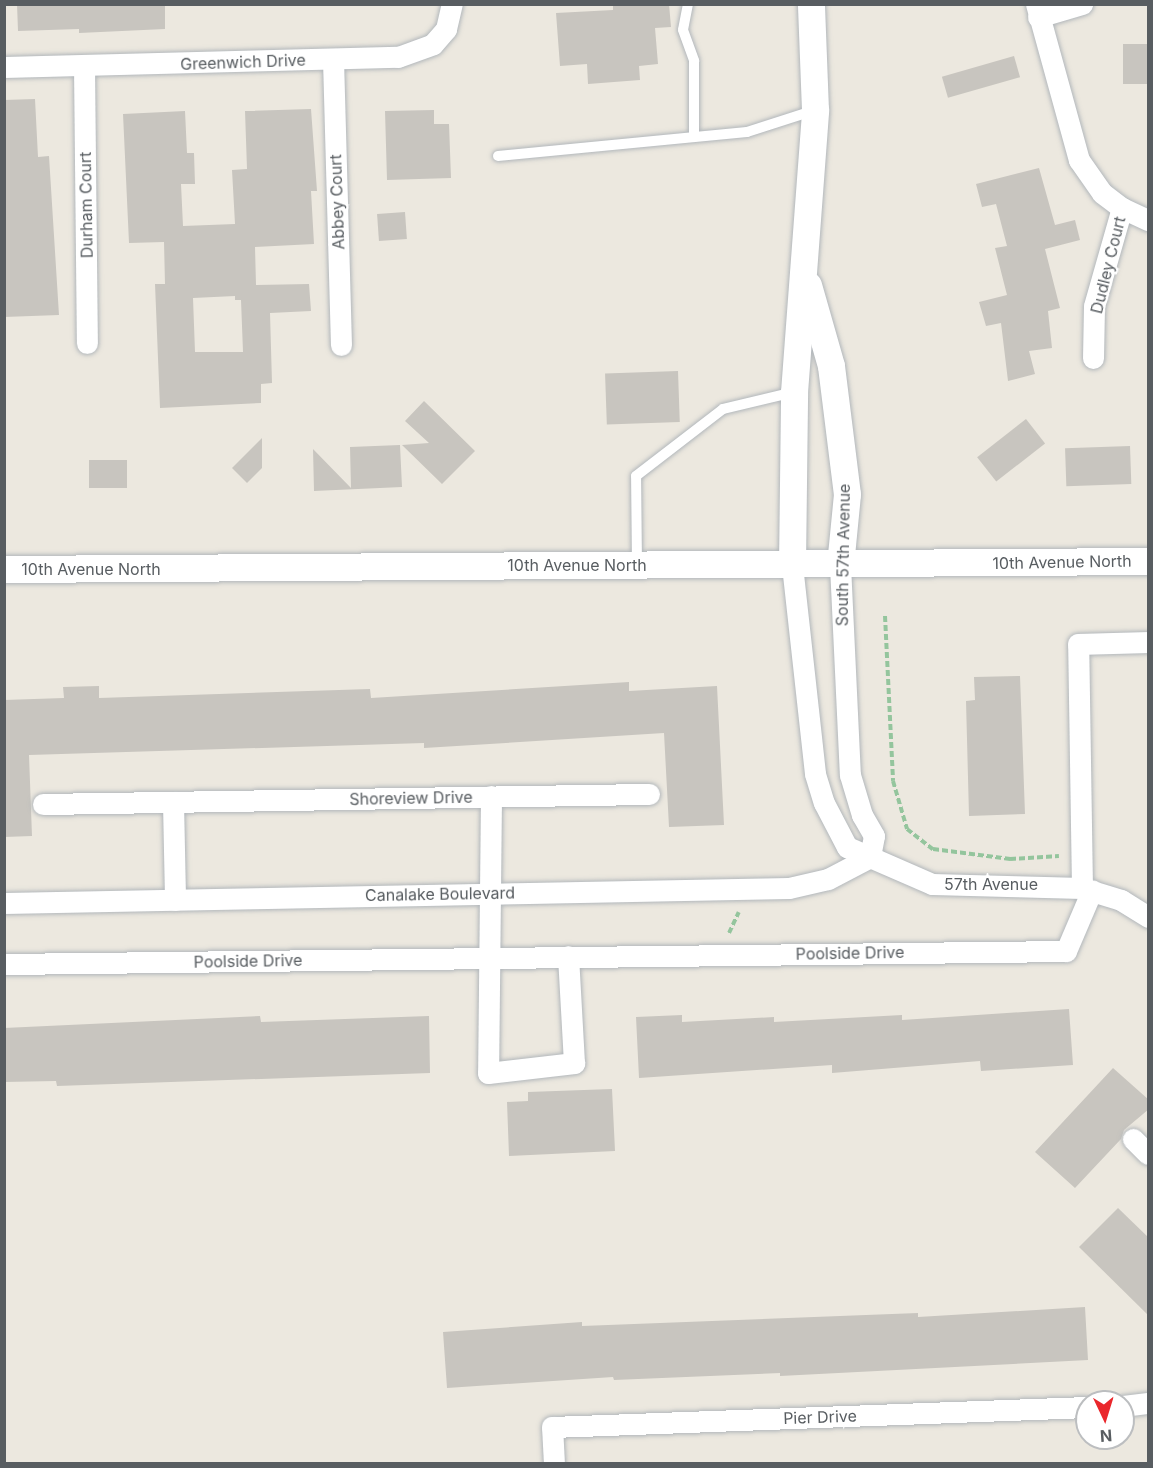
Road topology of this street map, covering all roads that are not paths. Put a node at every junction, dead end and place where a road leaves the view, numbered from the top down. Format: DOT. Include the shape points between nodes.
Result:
graph roads {
  1 [pos="452,4"];
  2 [pos="688,4"];
  3 [pos="811,4"];
  4 [pos="1082,4"];
  5 [pos="1037,10"];
  6 [pos="333,59"];
  7 [pos="84,66"];
  8 [pos="4,67"];
  9 [pos="815,110"];
  10 [pos="694,137"];
  11 [pos="498,156"];
  12 [pos="1122,208"];
  13 [pos="1149,220"];
  14 [pos="803,267"];
  15 [pos="87,343"];
  16 [pos="341,345"];
  17 [pos="1093,358"];
  18 [pos="794,392"];
  19 [pos="1149,561"];
  20 [pos="637,565"];
  21 [pos="792,565"];
  22 [pos="840,565"];
  23 [pos="4,569"];
  24 [pos="1149,642"];
  25 [pos="809,743"];
  26 [pos="649,794"];
  27 [pos="491,796"];
  28 [pos="173,802"];
  29 [pos="43,804"];
  30 [pos="870,857"];
  31 [pos="1087,889"];
  32 [pos="490,893"];
  33 [pos="175,900"];
  34 [pos="4,903"];
  35 [pos="1149,917"];
  36 [pos="568,956"];
  37 [pos="492,958"];
  38 [pos="4,964"];
  39 [pos="1133,1139"];
  40 [pos="1149,1154"];
  41 [pos="1075,1407"];
  42 [pos="554,1464"];
  1 -- 6 [label="street, Greenwich Drive" via="446,29 433,44 417,53"];
  2 -- 10 [label="lane" via="683,30 694,61"];
  3 -- 9 [label="street, South 57th Avenue"];
  4 -- 5 [label="street"];
  5 -- 12 [label="street" via="1079,160 1102,193"];
  6 -- 7 [label="street, Greenwich Drive"];
  6 -- 16 [label="street, Abbey Court"];
  7 -- 8 [label="street, Greenwich Drive"];
  7 -- 15 [label="street, Durham Court"];
  9 -- 10 [label="lane" via="747,132"];
  9 -- 14 [label="street, South 57th Avenue"];
  10 -- 11 [label="lane"];
  12 -- 13 [label="street"];
  12 -- 17 [label="street, Dudley Court" via="1094,306"];
  14 -- 18 [label="street, South 57th Avenue"];
  14 -- 22 [label="street, South 57th Avenue" via="831,366 847,494"];
  18 -- 20 [label="lane" via="723,409 636,476"];
  18 -- 21 [label="street, South 57th Avenue"];
  19 -- 22 [label="street, 10th Avenue North"];
  20 -- 21 [label="street, 10th Avenue North"];
  20 -- 23 [label="street, 10th Avenue North"];
  21 -- 22 [label="street, 10th Avenue North"];
  21 -- 25 [label="street, South 57th Avenue"];
  22 -- 30 [label="street, South 57th Avenue" via="847,740 854,794 874,836"];
  24 -- 31 [label="street, Poolside Drive" via="1078,644"];
  25 -- 30 [label="street, 57th Avenue" via="824,803 836,827 847,847"];
  26 -- 27 [label="street, Shoreview Drive"];
  27 -- 28 [label="street, Shoreview Drive"];
  27 -- 32 [label="street"];
  28 -- 29 [label="street, Shoreview Drive"];
  28 -- 33 [label="street"];
  30 -- 31 [label="street, 57th Avenue" via="932,884"];
  30 -- 32 [label="street, Canalake Boulevard" via="809,886"];
  31 -- 35 [label="street, 57th Avenue" via="1121,900"];
  31 -- 36 [label="street, Poolside Drive" via="1066,951"];
  32 -- 33 [label="street, Canalake Boulevard"];
  32 -- 37 [label="street"];
  33 -- 34 [label="street, Canalake Boulevard"];
  36 -- 37 [label="street, Poolside Drive"];
  36 -- 37 [label="street" via="574,1064 488,1073"];
  37 -- 38 [label="street, Poolside Drive"];
  39 -- 40 [label="street"];
  41 -- 42 [label="street, Pier Drive" via="552,1427"];
}
